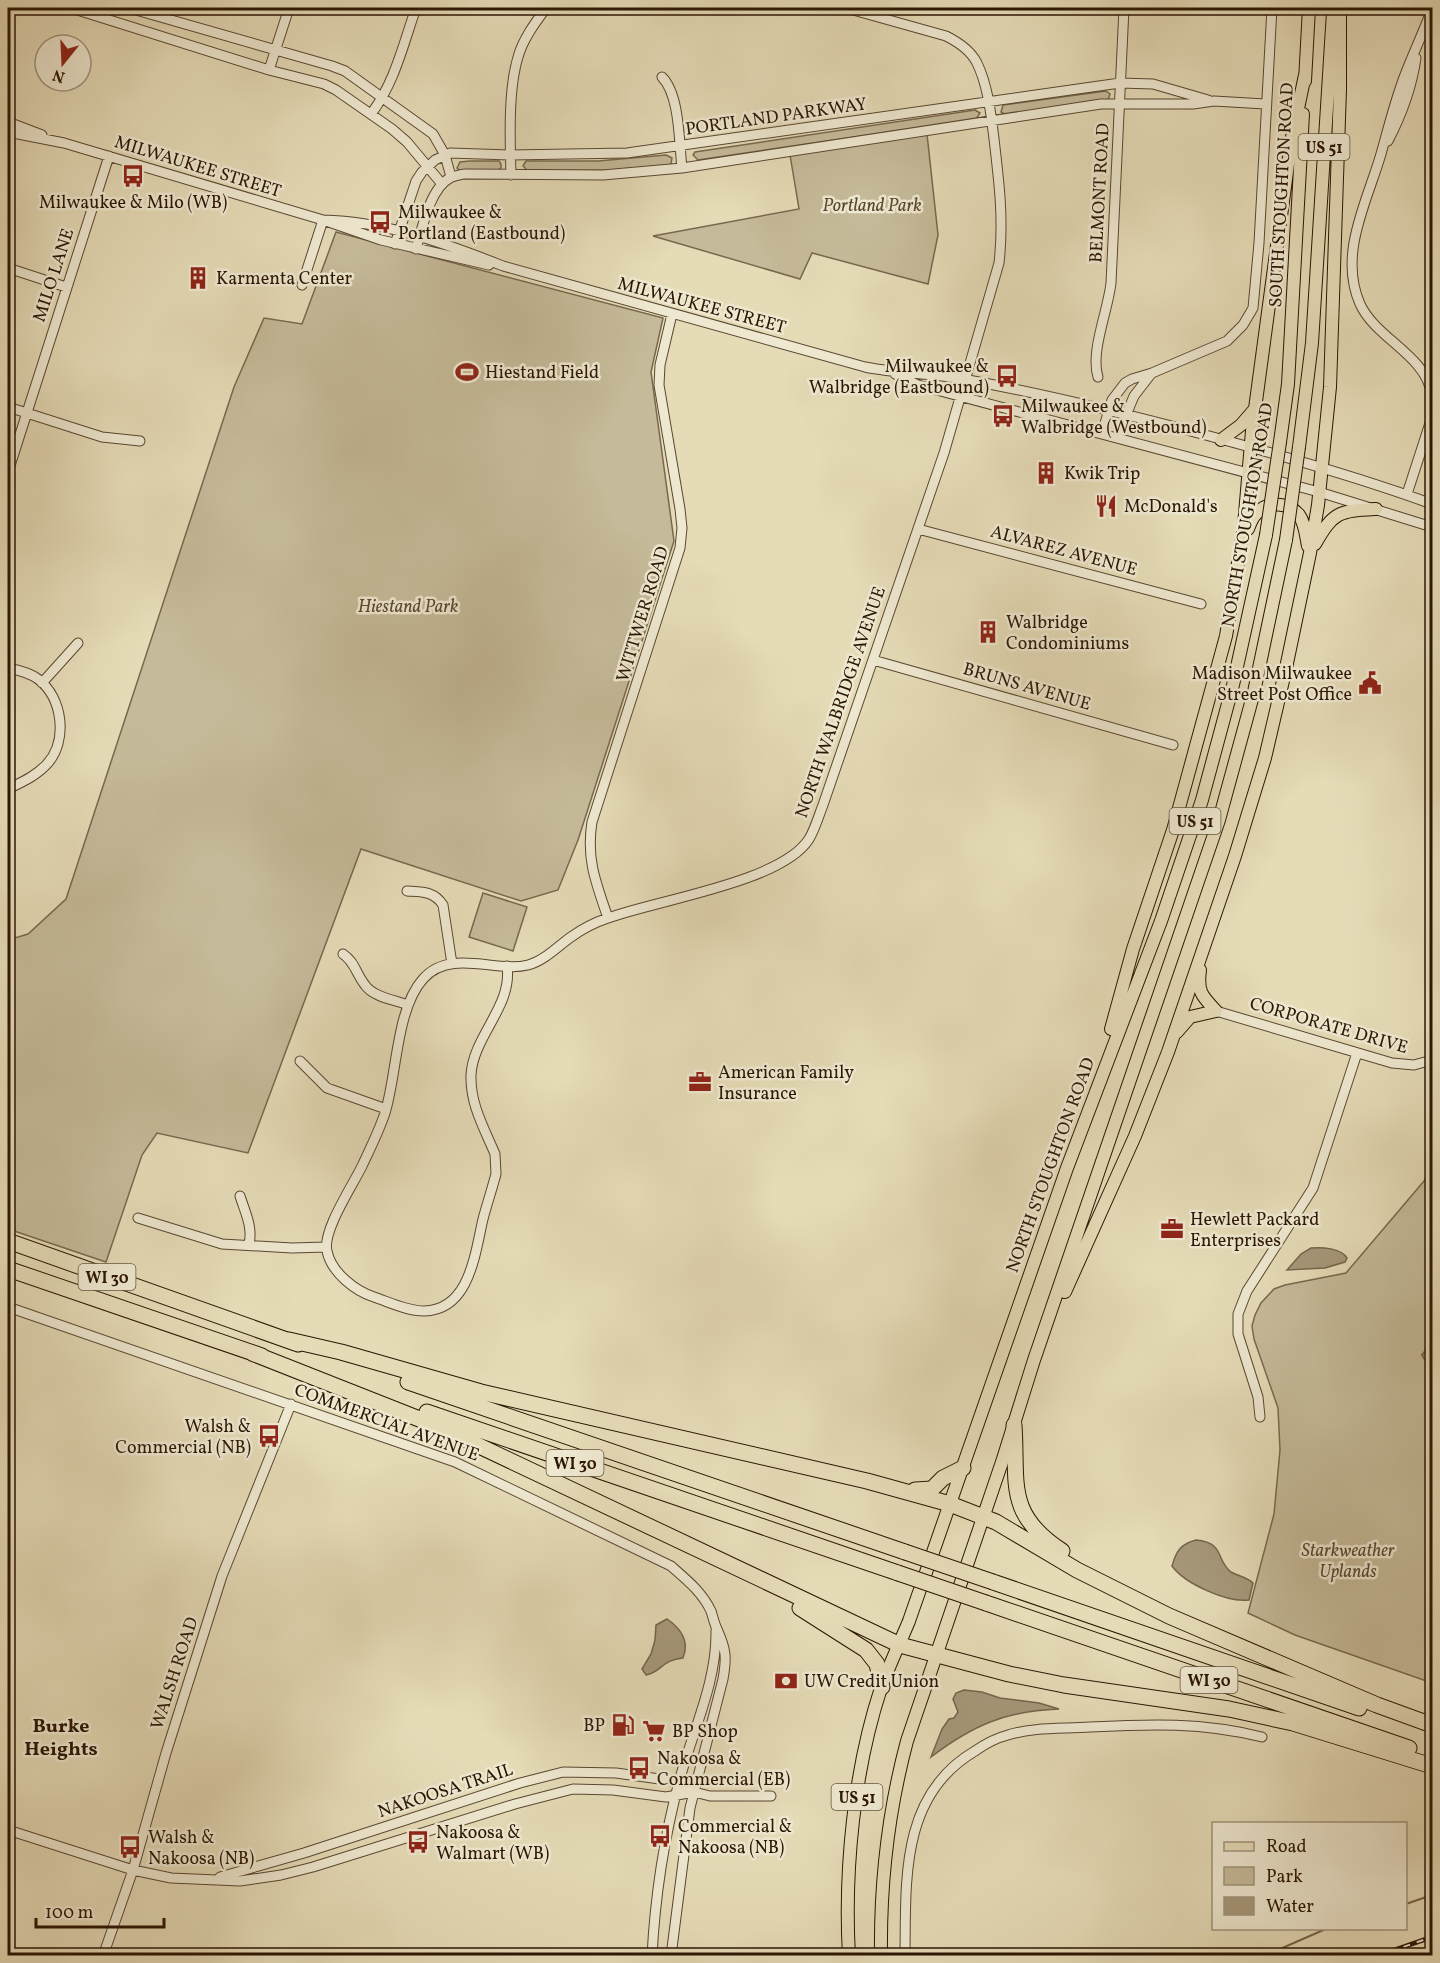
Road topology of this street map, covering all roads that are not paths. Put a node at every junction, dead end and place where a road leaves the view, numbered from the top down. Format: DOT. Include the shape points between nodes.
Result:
graph roads {
  1 [pos="10,8"];
  2 [pos="71,8"];
  3 [pos="129,8"];
  4 [pos="289,8"];
  5 [pos="416,8"];
  6 [pos="546,8"];
  7 [pos="846,8"];
  8 [pos="1124,8"];
  9 [pos="1272,8"];
  10 [pos="1309,8"];
  11 [pos="1333,8"];
  12 [pos="1340,8"];
  13 [pos="1432,9"];
  14 [pos="8,15"];
  15 [pos="162,18"];
  16 [pos="157,35"];
  17 [pos="275,50"];
  18 [pos="270,70"];
  19 [pos="1305,75"];
  20 [pos="662,77"];
  21 [pos="1120,83"];
  22 [pos="383,97"];
  23 [pos="988,101"];
  24 [pos="1214,101"];
  25 [pos="1120,103"];
  26 [pos="1265,104"];
  27 [pos="371,114"];
  28 [pos="992,120"];
  29 [pos="8,122"];
  30 [pos="8,132"];
  31 [pos="64,143"];
  32 [pos="680,147"];
  33 [pos="445,155"];
  34 [pos="510,155"];
  35 [pos="109,156"];
  36 [pos="427,167"];
  37 [pos="682,168"];
  38 [pos="511,175"];
  39 [pos="451,177"];
  40 [pos="442,184"];
  41 [pos="323,220"];
  42 [pos="399,231"];
  43 [pos="420,237"];
  44 [pos="395,244"];
  45 [pos="416,249"];
  46 [pos="503,266"];
  47 [pos="8,268"];
  48 [pos="302,285"];
  49 [pos="66,287"];
  50 [pos="672,314"];
  51 [pos="893,373"];
  52 [pos="1152,373"];
  53 [pos="1098,378"];
  54 [pos="967,379"];
  55 [pos="1288,384"];
  56 [pos="1432,395"];
  57 [pos="962,397"];
  58 [pos="8,407"];
  59 [pos="1255,409"];
  60 [pos="1108,410"];
  61 [pos="27,413"];
  62 [pos="1126,414"];
  63 [pos="1432,417"];
  64 [pos="1102,434"];
  65 [pos="1117,437"];
  66 [pos="1221,440"];
  67 [pos="140,441"];
  68 [pos="1251,448"];
  69 [pos="1321,468"];
  70 [pos="8,472"];
  71 [pos="1250,473"];
  72 [pos="1319,492"];
  73 [pos="1407,494"];
  74 [pos="1432,504"];
  75 [pos="1377,509"];
  76 [pos="1432,527"];
  77 [pos="918,529"];
  78 [pos="1241,549"];
  79 [pos="1310,553"];
  80 [pos="1201,604"];
  81 [pos="78,643"];
  82 [pos="873,660"];
  83 [pos="8,669"];
  84 [pos="42,683"];
  85 [pos="1173,745"];
  86 [pos="8,789"];
  87 [pos="407,891"];
  88 [pos="608,918"];
  89 [pos="1206,942"];
  90 [pos="343,954"];
  91 [pos="452,964"];
  92 [pos="507,966"];
  93 [pos="408,1005"];
  94 [pos="1216,1011"];
  95 [pos="1168,1052"];
  96 [pos="1357,1053"];
  97 [pos="1432,1060"];
  98 [pos="300,1061"];
  99 [pos="1093,1097"];
  100 [pos="386,1109"];
  101 [pos="240,1196"];
  102 [pos="138,1218"];
  103 [pos="8,1242"];
  104 [pos="249,1244"];
  105 [pos="326,1247"];
  106 [pos="8,1269"];
  107 [pos="8,1307"];
  108 [pos="289,1340"];
  109 [pos="252,1353"];
  110 [pos="1034,1360"];
  111 [pos="291,1404"];
  112 [pos="1260,1417"];
  113 [pos="1014,1425"];
  114 [pos="963,1468"];
  115 [pos="900,1489"];
  116 [pos="950,1504"];
  117 [pos="983,1516"];
  118 [pos="731,1566"];
  119 [pos="1121,1592"];
  120 [pos="716,1628"];
  121 [pos="900,1645"];
  122 [pos="936,1655"];
  123 [pos="882,1687"];
  124 [pos="1432,1725"];
  125 [pos="1432,1733"];
  126 [pos="1262,1737"];
  127 [pos="1432,1757"];
  128 [pos="1432,1766"];
  129 [pos="679,1783"];
  130 [pos="694,1792"];
  131 [pos="676,1796"];
  132 [pos="771,1796"];
  133 [pos="8,1830"];
  134 [pos="133,1870"];
  135 [pos="208,1879"];
  136 [pos="103,1956"];
  137 [pos="652,1956"];
  138 [pos="671,1956"];
  139 [pos="849,1956"];
  140 [pos="880,1956"];
  141 [pos="905,1956"];
  1 -- 14 [label="street"];
  2 -- 16 [label="street"];
  3 -- 15 [label="street"];
  4 -- 17 [label="street"];
  5 -- 22 [label="street"];
  6 -- 34 [label="street" via="518,56"];
  7 -- 23 [label="street, NORTH WALBRIDGE AVENUE" via="952,39 976,61"];
  8 -- 21 [label="street, BELMONT ROAD"];
  9 -- 26 [label="street"];
  10 -- 19 [label="main road, SOUTH STOUGHTON ROAD / US 51"];
  11 -- 110 [label="main road, US 51, bridge" via="1308,387 1286,540 1254,692 1219,820"];
  12 -- 69 [label="main road" via="1330,387"];
  13 -- 56 [label="street" via="1397,123 1381,153 1360,216 1353,266 1359,302 1369,318 1415,363"];
  15 -- 16 [label="street"];
  15 -- 17 [label="street"];
  16 -- 18 [label="street"];
  17 -- 18 [label="street"];
  17 -- 22 [label="street" via="338,69"];
  18 -- 27 [label="street" via="324,84"];
  19 -- 55 [label="main road, SOUTH STOUGHTON ROAD / US 51"];
  19 -- 59 [label="main road" via="1291,142"];
  20 -- 32 [label="street" via="672,92"];
  21 -- 23 [label="street, PORTLAND PARKWAY"];
  21 -- 24 [label="street, PORTLAND PARKWAY" via="1153,84"];
  21 -- 25 [label="street, BELMONT ROAD"];
  22 -- 27 [label="street"];
  22 -- 33 [label="street" via="433,135"];
  23 -- 28 [label="street, NORTH WALBRIDGE AVENUE"];
  23 -- 32 [label="street, PORTLAND PARKWAY"];
  24 -- 25 [label="street, PORTLAND PARKWAY"];
  24 -- 26 [label="street, PORTLAND PARKWAY"];
  25 -- 28 [label="street, PORTLAND PARKWAY"];
  25 -- 53 [label="street, BELMONT ROAD" via="1111,283 1095,363"];
  26 -- 52 [label="street" via="1253,308 1227,341"];
  27 -- 36 [label="street" via="407,142"];
  28 -- 37 [label="street, PORTLAND PARKWAY"];
  28 -- 54 [label="street, NORTH WALBRIDGE AVENUE" via="1002,236 999,263"];
  29 -- 31 [label="street, MILWAUKEE STREET"];
  30 -- 31 [label="street, MILWAUKEE STREET"];
  31 -- 35 [label="street, MILWAUKEE STREET"];
  32 -- 34 [label="street, PORTLAND PARKWAY" via="627,153"];
  32 -- 37 [label="street"];
  33 -- 34 [label="street, PORTLAND PARKWAY"];
  33 -- 36 [label="street, PORTLAND PARKWAY"];
  33 -- 39 [label="street"];
  34 -- 38 [label="street"];
  35 -- 41 [label="street, MILWAUKEE STREET"];
  35 -- 49 [label="street, MILO LANE"];
  36 -- 40 [label="street"];
  36 -- 42 [label="street, PORTLAND PARKWAY" via="416,181"];
  37 -- 38 [label="street, PORTLAND PARKWAY" via="603,175"];
  38 -- 39 [label="street, PORTLAND PARKWAY"];
  39 -- 40 [label="street"];
  40 -- 43 [label="street" via="429,207"];
  41 -- 42 [label="street, MILWAUKEE STREET" via="346,220"];
  41 -- 44 [label="street, MILWAUKEE STREET"];
  41 -- 48 [label="street"];
  42 -- 43 [label="street, MILWAUKEE STREET"];
  42 -- 44 [label="street, PORTLAND PARKWAY"];
  43 -- 45 [label="street"];
  43 -- 46 [label="street, MILWAUKEE STREET"];
  44 -- 45 [label="street, MILWAUKEE STREET"];
  45 -- 46 [label="street, MILWAUKEE STREET"];
  46 -- 50 [label="street, MILWAUKEE STREET"];
  47 -- 49 [label="street"];
  49 -- 61 [label="street, MILO LANE"];
  50 -- 51 [label="street, MILWAUKEE STREET"];
  50 -- 88 [label="street, WITTWER ROAD" via="659,384 680,509 681,540 592,822 590,856"];
  51 -- 54 [label="street, MILWAUKEE STREET"];
  51 -- 57 [label="street, MILWAUKEE STREET" via="918,385"];
  52 -- 60 [label="street" via="1125,383"];
  52 -- 62 [label="street" via="1138,389"];
  54 -- 57 [label="street, NORTH WALBRIDGE AVENUE"];
  54 -- 60 [label="street, MILWAUKEE STREET"];
  55 -- 99 [label="main road, NORTH STOUGHTON ROAD / US 51, bridge" via="1266,535 1233,685 1202,800 1161,921"];
  57 -- 64 [label="street, MILWAUKEE STREET"];
  57 -- 77 [label="street, NORTH WALBRIDGE AVENUE"];
  58 -- 61 [label="street"];
  59 -- 66 [label="main road"];
  59 -- 68 [label="main road"];
  60 -- 62 [label="street, MILWAUKEE STREET"];
  60 -- 64 [label="street"];
  61 -- 67 [label="street" via="102,437"];
  61 -- 70 [label="street, MILO LANE"];
  62 -- 65 [label="street"];
  62 -- 66 [label="street, MILWAUKEE STREET"];
  63 -- 73 [label="street"];
  64 -- 65 [label="street, MILWAUKEE STREET"];
  65 -- 71 [label="street, MILWAUKEE STREET"];
  66 -- 68 [label="street, MILWAUKEE STREET"];
  68 -- 69 [label="street, MILWAUKEE STREET"];
  68 -- 71 [label="main road"];
  69 -- 72 [label="main road"];
  69 -- 73 [label="street, MILWAUKEE STREET"];
  71 -- 72 [label="street, MILWAUKEE STREET"];
  71 -- 78 [label="main road"];
  72 -- 75 [label="street, MILWAUKEE STREET"];
  72 -- 79 [label="main road"];
  73 -- 74 [label="street, MILWAUKEE STREET"];
  75 -- 76 [label="street, MILWAUKEE STREET"];
  75 -- 79 [label="main road" via="1335,516"];
  77 -- 80 [label="street, ALVAREZ AVENUE"];
  77 -- 82 [label="street, NORTH WALBRIDGE AVENUE"];
  78 -- 79 [label="main road" via="1256,513 1277,504 1298,513"];
  78 -- 99 [label="main road" via="1226,636 1195,753 1133,949"];
  79 -- 89 [label="main road" via="1265,758"];
  81 -- 84 [label="street"];
  82 -- 85 [label="street, BRUNS AVENUE"];
  82 -- 88 [label="street, NORTH WALBRIDGE AVENUE" via="809,839 791,858 748,876"];
  83 -- 84 [label="street"];
  84 -- 86 [label="street" via="56,704 60,737 49,762"];
  87 -- 91 [label="street" via="430,893 443,905"];
  88 -- 92 [label="street, NORTH WALBRIDGE AVENUE" via="573,935 536,962"];
  89 -- 94 [label="main road" via="1199,989"];
  89 -- 95 [label="main road"];
  90 -- 93 [label="street" via="352,959 366,987"];
  91 -- 92 [label="street, NORTH WALBRIDGE AVENUE"];
  91 -- 93 [label="street, NORTH WALBRIDGE AVENUE" via="423,979"];
  92 -- 105 [label="street" via="504,996 472,1064 475,1107 497,1162 476,1254 465,1283 447,1305 420,1311 365,1294 339,1273"];
  93 -- 100 [label="street, NORTH WALBRIDGE AVENUE"];
  94 -- 95 [label="main road" via="1183,1022"];
  94 -- 96 [label="street, CORPORATE DRIVE"];
  95 -- 110 [label="main road" via="1135,1136"];
  96 -- 97 [label="street, CORPORATE DRIVE" via="1407,1065"];
  96 -- 112 [label="street" via="1313,1188 1247,1292 1238,1314 1238,1334 1258,1396"];
  98 -- 100 [label="street" via="327,1088"];
  99 -- 114 [label="main road, NORTH STOUGHTON ROAD / US 51"];
  100 -- 105 [label="street, NORTH WALBRIDGE AVENUE" via="333,1223"];
  101 -- 104 [label="street" via="252,1234"];
  102 -- 104 [label="street" via="211,1241"];
  103 -- 108 [label="highway, WI 30"];
  104 -- 105 [label="street"];
  106 -- 109 [label="highway, WI 30"];
  107 -- 111 [label="street, COMMERCIAL AVENUE"];
  108 -- 115 [label="highway" via="481,1392"];
  108 -- 125 [label="highway, WI 30, bridge"];
  109 -- 118 [label="highway" via="437,1426"];
  109 -- 127 [label="highway, WI 30, bridge"];
  110 -- 113 [label="main road, US 51"];
  111 -- 120 [label="street, COMMERCIAL AVENUE" via="455,1462 671,1566 699,1591"];
  111 -- 134 [label="street, WALSH ROAD" via="222,1576"];
  113 -- 117 [label="main road, US 51"];
  113 -- 119 [label="highway" via="1016,1490 1030,1523 1050,1543"];
  114 -- 115 [label="highway" via="932,1489"];
  114 -- 116 [label="main road, NORTH STOUGHTON ROAD / US 51"];
  115 -- 116 [label="highway"];
  116 -- 117 [label="highway"];
  116 -- 121 [label="main road, NORTH STOUGHTON ROAD / US 51"];
  117 -- 119 [label="highway"];
  117 -- 122 [label="main road, US 51"];
  118 -- 121 [label="highway"];
  118 -- 123 [label="highway" via="861,1645 877,1664"];
  119 -- 124 [label="highway" via="1326,1684"];
  120 -- 129 [label="street, COMMERCIAL AVENUE" via="714,1665"];
  120 -- 130 [label="street, COMMERCIAL AVENUE" via="725,1648 725,1670"];
  121 -- 122 [label="highway"];
  121 -- 123 [label="main road, NORTH STOUGHTON ROAD / US 51"];
  122 -- 128 [label="highway" via="1064,1685 1229,1709 1293,1723"];
  122 -- 140 [label="main road, US 51" via="907,1741 890,1814"];
  123 -- 139 [label="main road, NORTH STOUGHTON ROAD / US 51" via="866,1749 853,1832"];
  126 -- 141 [label="street" via="1231,1729 1164,1724 1054,1729 1009,1734 987,1743 941,1778 914,1828 906,1895"];
  129 -- 130 [label="street, NAKOOSA TRAIL"];
  129 -- 131 [label="street, COMMERCIAL AVENUE"];
  129 -- 135 [label="street, NAKOOSA TRAIL" via="606,1772 544,1775 294,1857"];
  130 -- 131 [label="street, NAKOOSA TRAIL"];
  130 -- 132 [label="street, NAKOOSA TRAIL" via="716,1797"];
  130 -- 138 [label="street, COMMERCIAL AVENUE"];
  131 -- 135 [label="street, NAKOOSA TRAIL" via="573,1789 281,1875 240,1881"];
  131 -- 137 [label="street, COMMERCIAL AVENUE"];
  133 -- 134 [label="street, NAKOOSA TRAIL"];
  134 -- 135 [label="street, NAKOOSA TRAIL" via="171,1878"];
  134 -- 136 [label="street, WALSH ROAD"];
}
